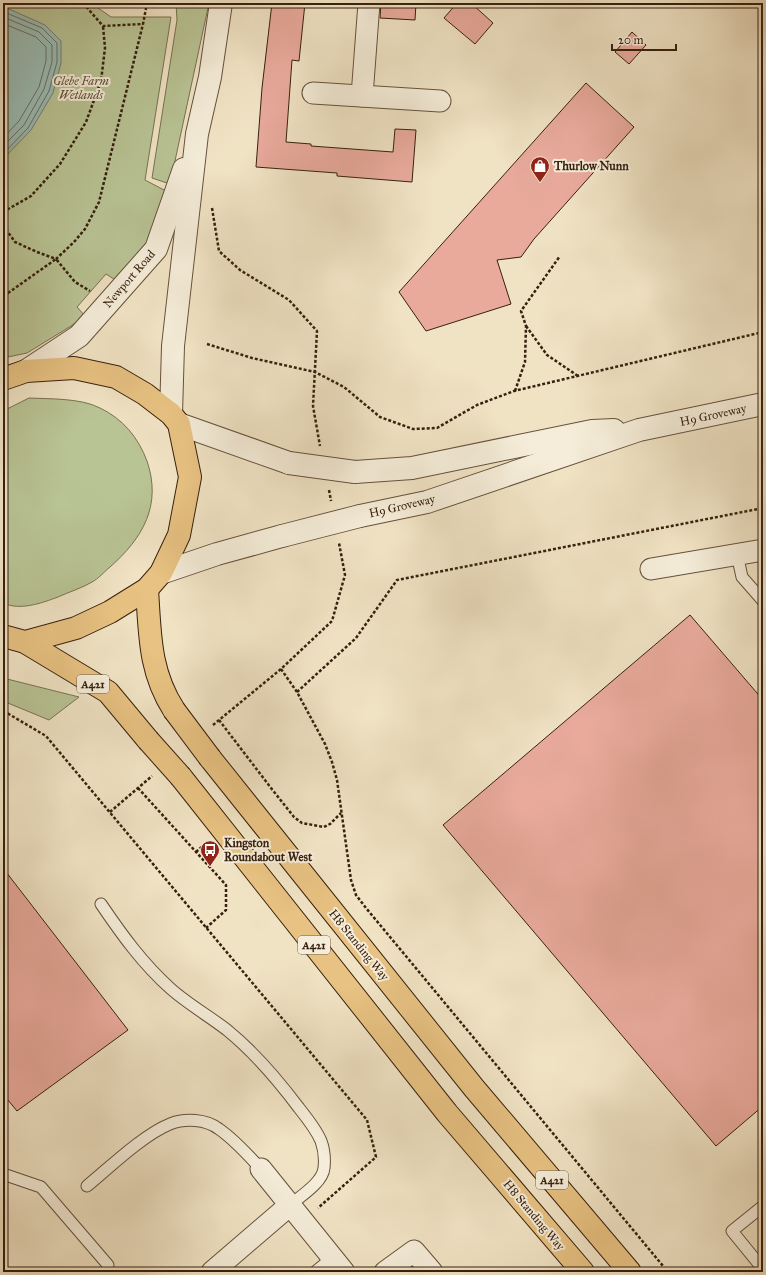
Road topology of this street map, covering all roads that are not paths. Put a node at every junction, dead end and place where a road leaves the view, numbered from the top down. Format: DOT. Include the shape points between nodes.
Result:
graph roads {
  1 [pos="221,3"];
  2 [pos="369,3"];
  3 [pos="313,93"];
  4 [pos="362,96"];
  5 [pos="440,101"];
  6 [pos="197,134"];
  7 [pos="26,371"];
  8 [pos="3,379"];
  9 [pos="763,404"];
  10 [pos="175,419"];
  11 [pos="639,430"];
  12 [pos="763,550"];
  13 [pos="737,554"];
  14 [pos="650,569"];
  15 [pos="161,572"];
  16 [pos="147,589"];
  17 [pos="763,601"];
  18 [pos="3,636"];
  19 [pos="25,642"];
  20 [pos="101,904"];
  21 [pos="261,1169"];
  22 [pos="3,1174"];
  23 [pos="87,1186"];
  24 [pos="290,1205"];
  25 [pos="763,1206"];
  26 [pos="108,1265"];
  27 [pos="338,1265"];
  28 [pos="763,1268"];
  29 [pos="212,1272"];
  30 [pos="315,1272"];
  31 [pos="385,1272"];
  32 [pos="432,1272"];
  33 [pos="583,1272"];
  34 [pos="630,1272"];
  1 -- 6 [label="street, Newport Road" via="210,77"];
  2 -- 4 [label="street"];
  3 -- 4 [label="street"];
  4 -- 5 [label="street"];
  6 -- 7 [label="street, Newport Road" via="156,249 79,336"];
  6 -- 10 [label="street, Newport Road" via="173,346"];
  7 -- 8 [label="highway"];
  7 -- 10 [label="highway" via="74,368 116,377 145,394"];
  9 -- 11 [label="street, H9 Groveway"];
  10 -- 11 [label="street, H9 Groveway, bridge" via="289,462 355,472 412,468 592,430"];
  10 -- 15 [label="highway" via="190,477 179,535"];
  11 -- 15 [label="street, H9 Groveway, bridge" via="427,502 282,536"];
  12 -- 13 [label="street"];
  13 -- 14 [label="street"];
  13 -- 17 [label="lane" via="742,577"];
  15 -- 16 [label="highway"];
  16 -- 19 [label="highway" via="110,612 76,628"];
  16 -- 34 [label="highway, H8 Standing Way / A421, bridge" via="154,664 164,695 174,710 474,1088"];
  18 -- 19 [label="highway"];
  19 -- 33 [label="highway, H8 Standing Way / A421, bridge" via="108,692 180,777 447,1113"];
  20 -- 24 [label="lane" via="150,968 172,990 227,1031 282,1086 312,1124 324,1155 324,1169 320,1179"];
  21 -- 23 [label="lane" via="234,1140 218,1128 201,1121 185,1120 158,1129"];
  21 -- 24 [label="street"];
  22 -- 26 [label="lane" via="41,1187"];
  24 -- 27 [label="street"];
  24 -- 29 [label="street"];
  25 -- 28 [label="lane" via="732,1232"];
  27 -- 30 [label="lane"];
  31 -- 32 [label="street" via="414,1250"];
}
